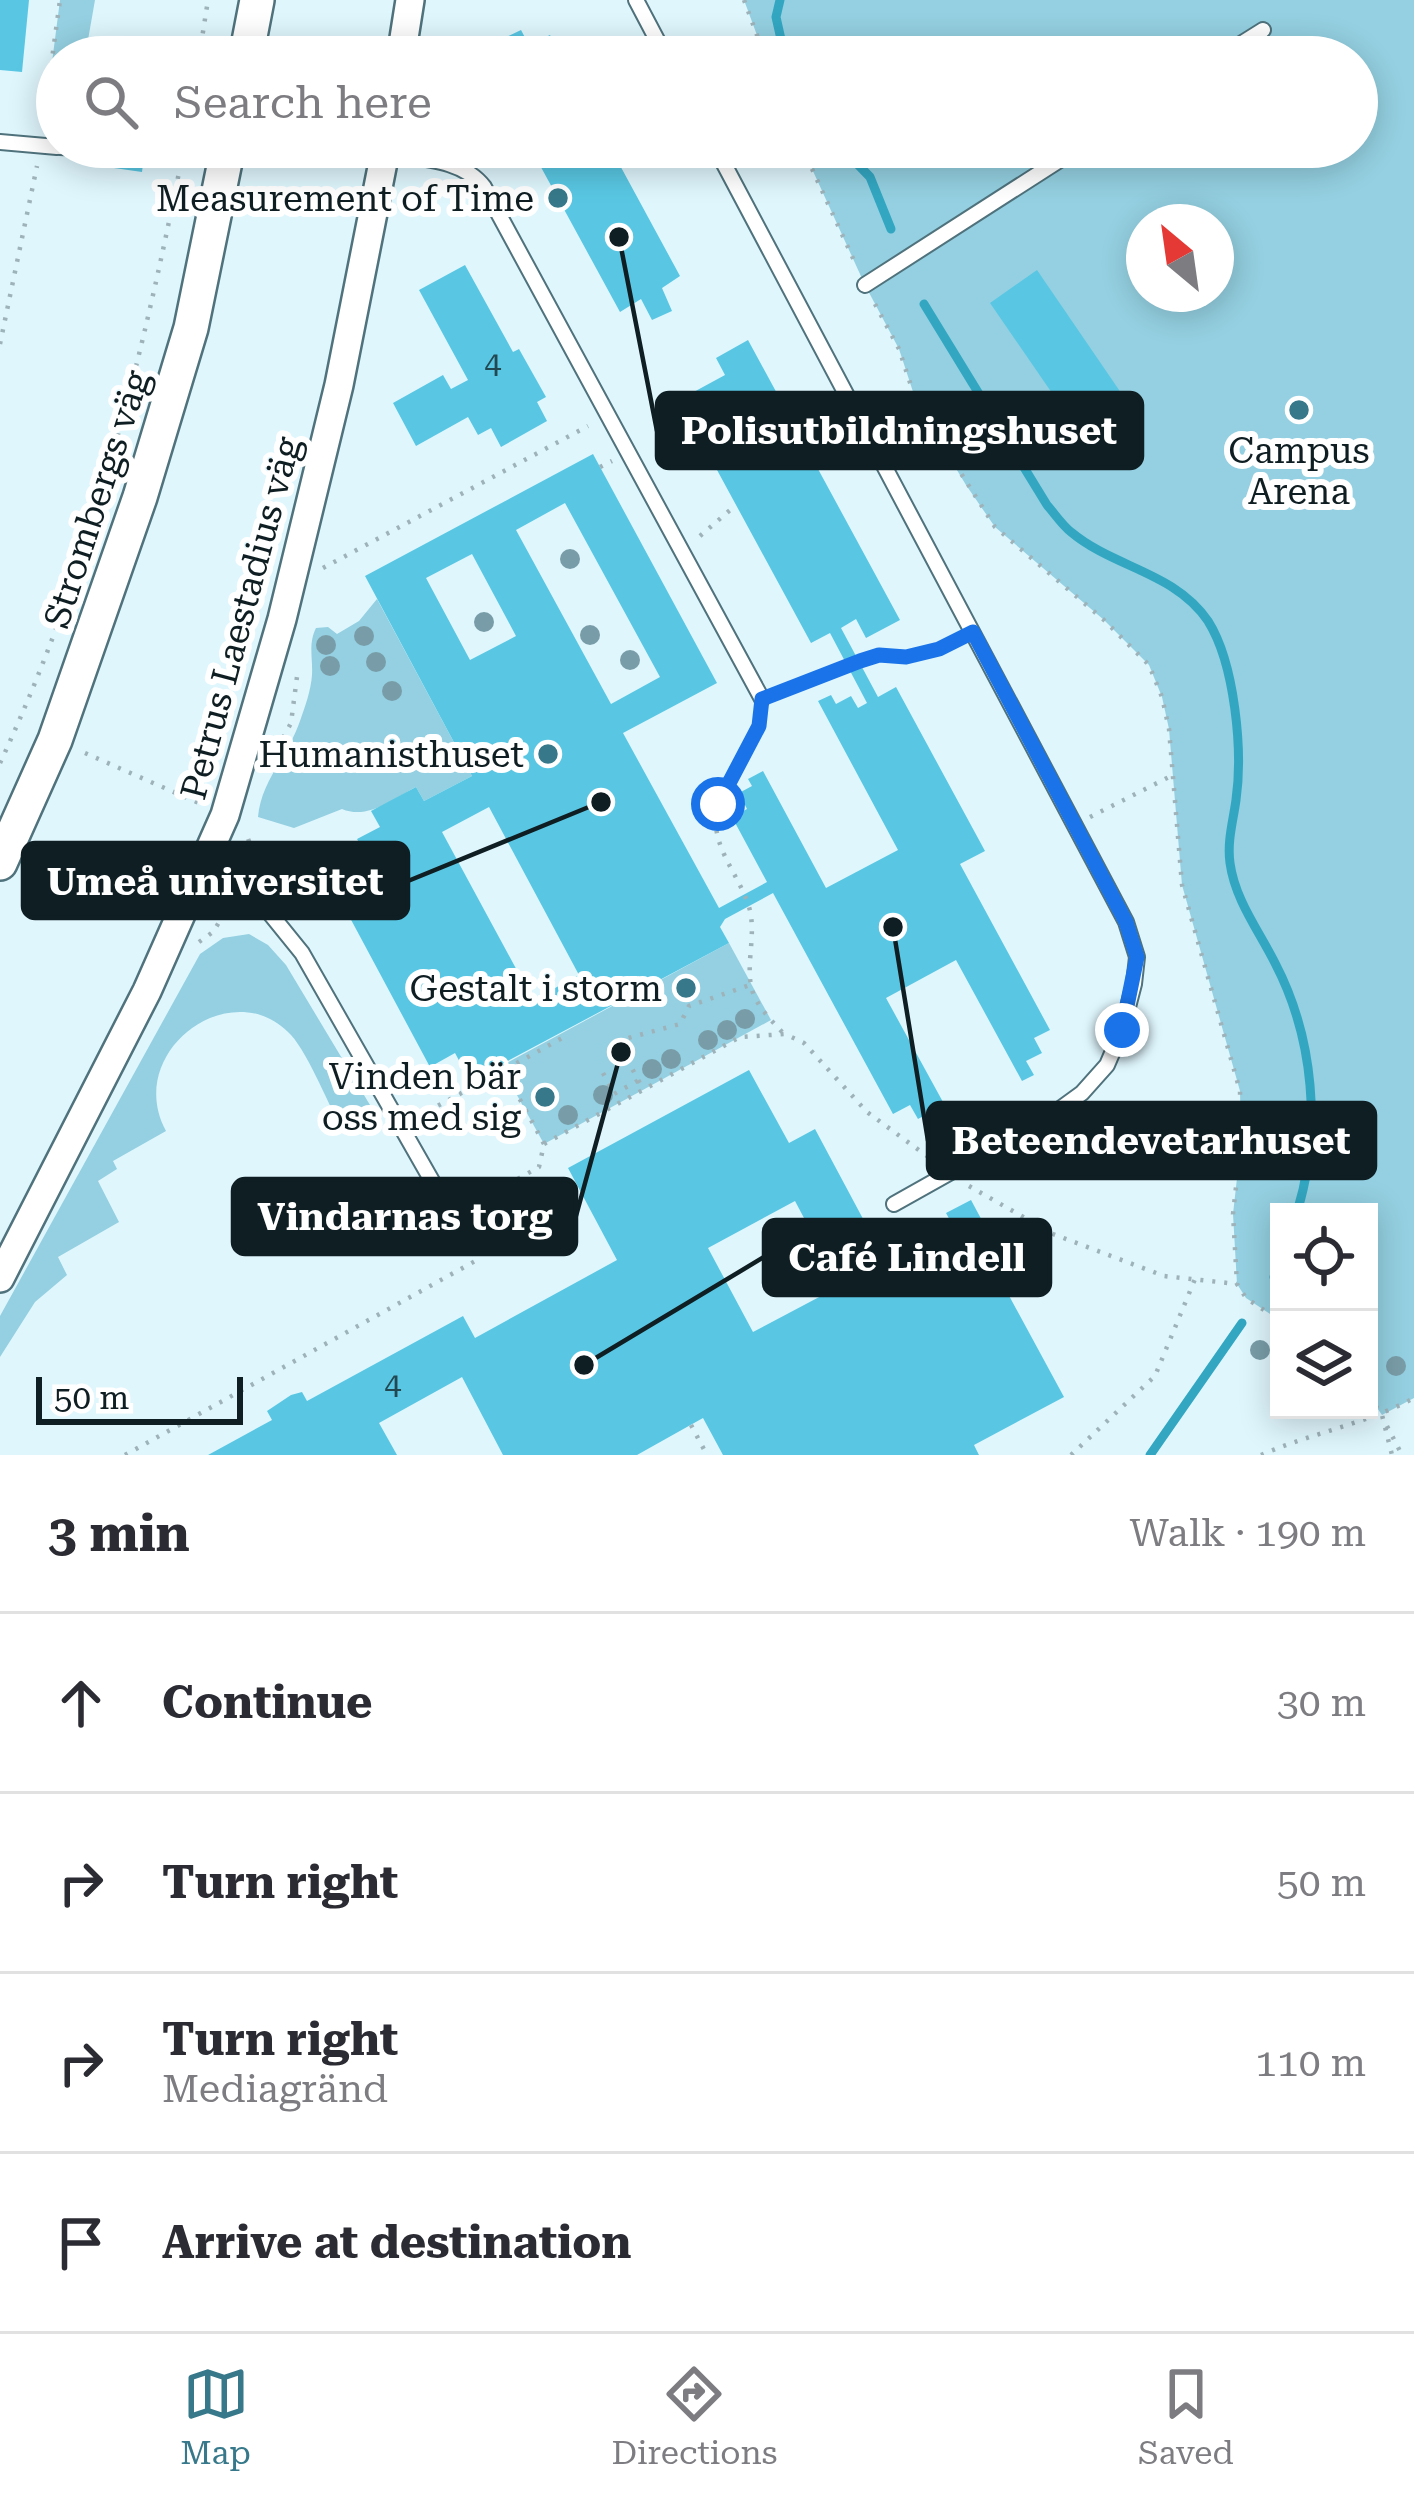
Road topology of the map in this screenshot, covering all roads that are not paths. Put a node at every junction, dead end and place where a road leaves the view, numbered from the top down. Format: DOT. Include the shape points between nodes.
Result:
graph roads {
  1 [pos="257,0"];
  2 [pos="410,0"];
  3 [pos="635,0"];
  4 [pos="1263,29"];
  5 [pos="249,36"];
  6 [pos="404,36"];
  7 [pos="655,36"];
  8 [pos="1252,36"];
  9 [pos="0,142"];
  10 [pos="36,145"];
  11 [pos="223,168"];
  12 [pos="381,168"];
  13 [pos="459,168"];
  14 [pos="726,168"];
  15 [pos="1047,168"];
  16 [pos="865,285"];
  17 [pos="762,699"];
  18 [pos="0,863"];
  19 [pos="203,872"];
  20 [pos="894,1204"];
  21 [pos="452,1216"];
  22 [pos="0,1279"];
  1 -- 5 [label="street"];
  2 -- 6 [label="street"];
  3 -- 7 [label="lane"];
  4 -- 8 [label="lane"];
  9 -- 10 [label="lane"];
  11 -- 18 [label="street, Strombergs väg" via="191,328 127,538 56,740"];
  12 -- 19 [label="street, Petrus Laestadius väg" via="282,619"];
  13 -- 17 [label="lane" via="475,174 494,202"];
  14 -- 20 [label="lane" via="1126,922 1137,957 1122,1030 1082,1094"];
  15 -- 16 [label="lane"];
  19 -- 21 [label="lane" via="268,911 302,953"];
  19 -- 22 [label="street, Petrus Laestadius väg"];
}
